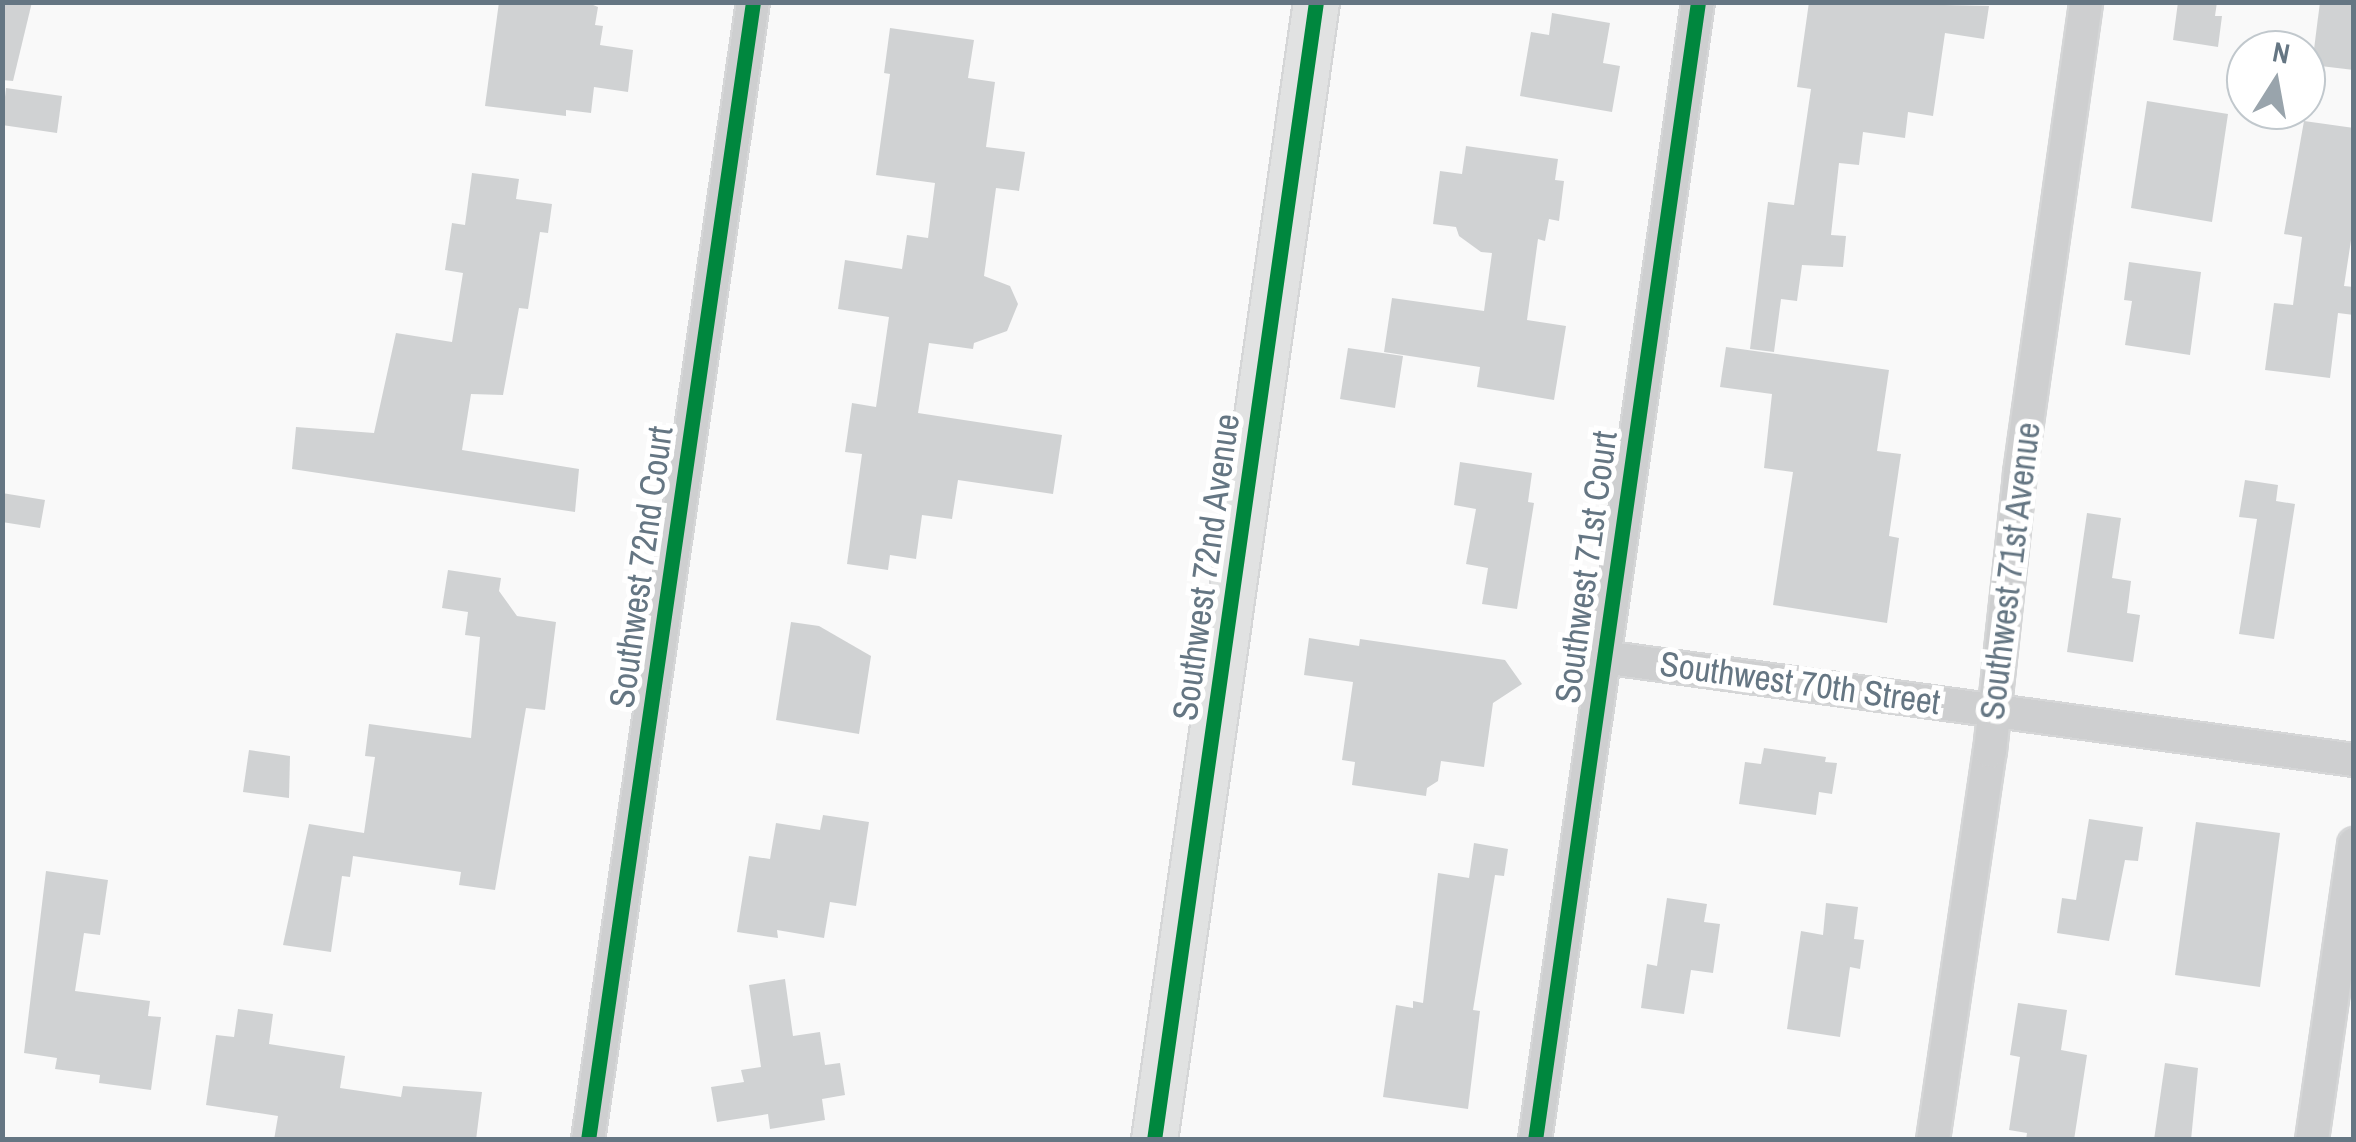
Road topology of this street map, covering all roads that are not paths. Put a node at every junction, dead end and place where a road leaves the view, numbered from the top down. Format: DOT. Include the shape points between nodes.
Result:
graph roads {
  1 [pos="753,2"];
  2 [pos="1316,2"];
  3 [pos="1698,2"];
  4 [pos="2086,2"];
  5 [pos="1603,657"];
  6 [pos="1994,709"];
  7 [pos="2354,760"];
  8 [pos="2354,844"];
  9 [pos="588,1140"];
  10 [pos="1154,1140"];
  11 [pos="1535,1140"];
  12 [pos="1933,1140"];
  13 [pos="2312,1140"];
  1 -- 9 [label="street, Southwest 72nd Court"];
  2 -- 10 [label="street, Southwest 72nd Avenue"];
  3 -- 5 [label="street, Southwest 71st Court"];
  4 -- 6 [label="street, Southwest 71st Avenue"];
  5 -- 6 [label="street, Southwest 70th Street"];
  5 -- 11 [label="street, Southwest 71st Court"];
  6 -- 7 [label="street, Southwest 70th Street"];
  6 -- 12 [label="street, Southwest 71st Avenue"];
  8 -- 13 [label="street"];
}
